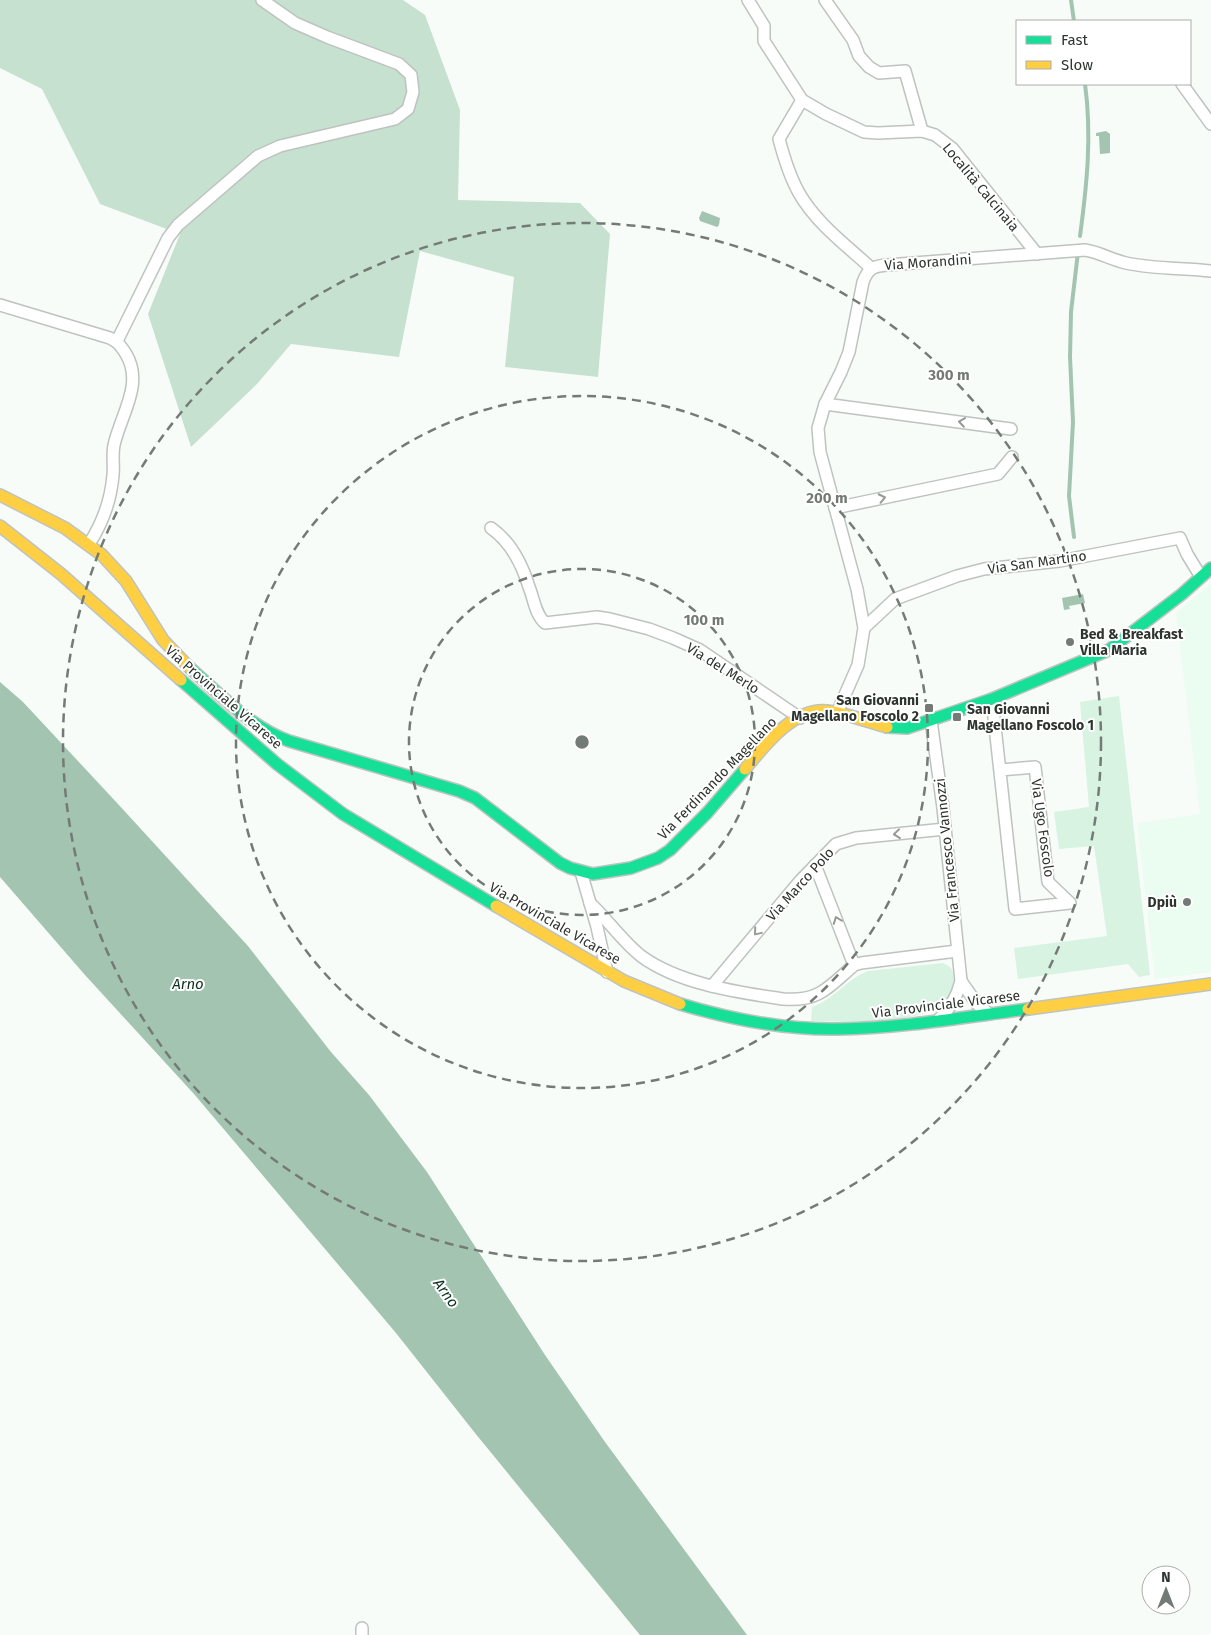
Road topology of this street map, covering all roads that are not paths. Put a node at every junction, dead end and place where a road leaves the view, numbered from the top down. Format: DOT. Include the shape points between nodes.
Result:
graph roads {
  1 [pos="262,0"];
  2 [pos="748,0"];
  3 [pos="825,0"];
  4 [pos="1183,85"];
  5 [pos="802,100"];
  6 [pos="1211,124"];
  7 [pos="922,131"];
  8 [pos="1037,254"];
  9 [pos="871,268"];
  10 [pos="1211,271"];
  11 [pos="0,305"];
  12 [pos="117,341"];
  13 [pos="825,404"];
  14 [pos="1011,429"];
  15 [pos="1012,456"];
  16 [pos="0,495"];
  17 [pos="835,508"];
  18 [pos="0,526"];
  19 [pos="491,528"];
  20 [pos="89,544"];
  21 [pos="1211,568"];
  22 [pos="1201,577"];
  23 [pos="864,628"];
  24 [pos="992,699"];
  25 [pos="837,713"];
  26 [pos="800,718"];
  27 [pos="932,720"];
  28 [pos="1000,770"];
  29 [pos="945,829"];
  30 [pos="814,865"];
  31 [pos="581,872"];
  32 [pos="590,903"];
  33 [pos="957,951"];
  34 [pos="854,965"];
  35 [pos="607,972"];
  36 [pos="961,980"];
  37 [pos="1211,984"];
  38 [pos="712,986"];
  39 [pos="989,1014"];
  40 [pos="936,1021"];
  1 -- 12 [label="street" via="295,23 399,64 411,74 413,92 408,109 396,119 280,146 258,156 178,225 168,238"];
  2 -- 5 [label="street, Località Calcinaia" via="764,26 764,41"];
  3 -- 7 [label="street" via="869,67 879,73 904,72"];
  4 -- 6 [label="street"];
  5 -- 7 [label="street, Località Calcinaia" via="864,132"];
  5 -- 9 [label="street" via="779,139 790,175 808,206"];
  7 -- 8 [label="street, Località Calcinaia" via="935,135 952,148"];
  8 -- 9 [label="street, Via Morandini"];
  8 -- 10 [label="street, Via Morandini" via="1085,250 1135,265"];
  9 -- 13 [label="street, Via Morandini" via="863,282 849,352"];
  11 -- 12 [label="street"];
  12 -- 20 [label="street" via="132,366 133,388 114,446 109,496"];
  14 -- 13 [label="street, one-way"];
  13 -- 17 [label="street, Via Morandini" via="818,438"];
  17 -- 15 [label="street, one-way" via="998,474"];
  16 -- 20 [label="street, Via Ferdinando Magellano"];
  17 -- 23 [label="street, Via Morandini"];
  18 -- 35 [label="street, Via Provinciale Vicarese" via="49,564 317,796 396,847"];
  19 -- 26 [label="street, Via del Merlo" via="502,535 512,548 538,616 545,623 598,617 666,635 700,650"];
  20 -- 31 [label="street, Via Ferdinando Magellano" via="126,581 155,628 180,658 248,720 289,741 475,798 560,863"];
  21 -- 22 [label="street, Via Ferdinando Magellano"];
  22 -- 23 [label="street, Via San Martino" via="1180,538 1060,562 984,569 957,576 895,599"];
  22 -- 24 [label="street, Via Ferdinando Magellano" via="1109,650"];
  23 -- 25 [label="street, Via Morandini" via="858,665"];
  24 -- 27 [label="street, Via Ferdinando Magellano"];
  24 -- 28 [label="street, Via Ugo Foscolo"];
  25 -- 26 [label="street, Via Ferdinando Magellano" via="819,710"];
  25 -- 27 [label="street, Via Ferdinando Magellano" via="891,728 907,728"];
  26 -- 31 [label="street, Via Ferdinando Magellano" via="768,742 707,813 670,850 631,868 602,874"];
  27 -- 29 [label="street, Via Francesco Vannozzi"];
  28 -- 28 [label="street, Via Ugo Foscolo" via="1035,767 1048,882 1070,903 1015,909"];
  29 -- 30 [label="street, Via Marco Polo, one-way" via="841,842"];
  29 -- 33 [label="street, Via Francesco Vannozzi"];
  34 -- 30 [label="street, one-way"];
  30 -- 38 [label="street, Via Marco Polo, one-way"];
  31 -- 32 [label="street"];
  32 -- 35 [label="street"];
  32 -- 38 [label="street" via="648,961"];
  33 -- 34 [label="street"];
  33 -- 36 [label="street, Via Francesco Vannozzi"];
  34 -- 38 [label="street" via="823,991 808,998 783,999"];
  35 -- 40 [label="street, Via Provinciale Vicarese" via="682,1004 765,1023 837,1029"];
  36 -- 39 [label="street, Via Francesco Vannozzi" via="977,1004"];
  36 -- 40 [label="street, Via Francesco Vannozzi" via="955,999"];
  37 -- 39 [label="street, Via Provinciale Vicarese"];
  39 -- 40 [label="street, Via Provinciale Vicarese"];
}
